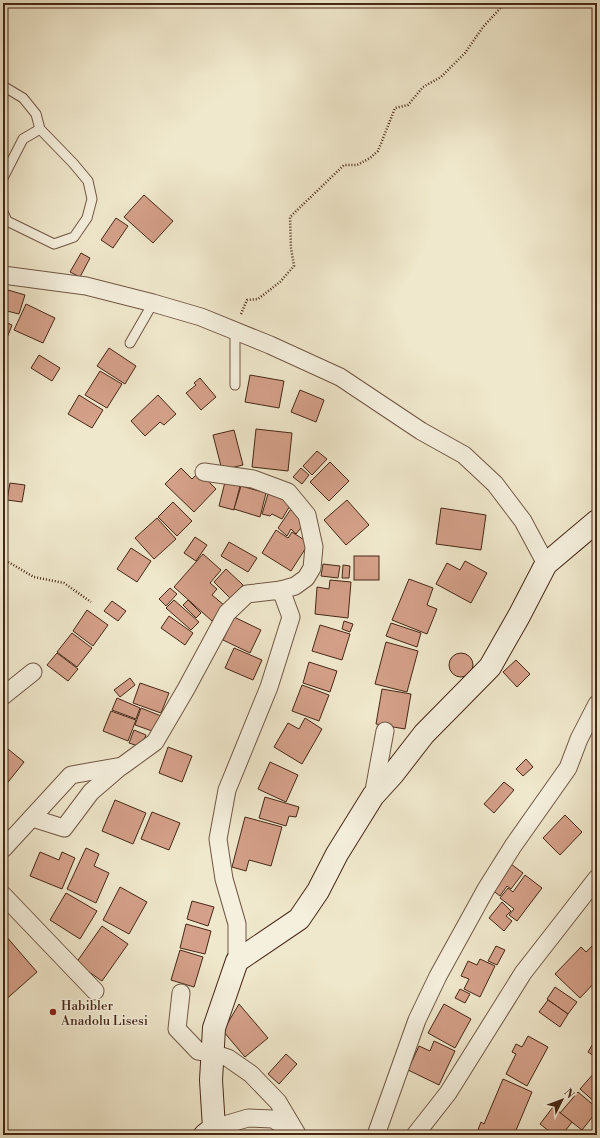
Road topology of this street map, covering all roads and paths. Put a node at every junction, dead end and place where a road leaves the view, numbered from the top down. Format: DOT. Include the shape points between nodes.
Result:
graph roads {
  1 [pos="505,3"];
  2 [pos="3,86"];
  3 [pos="40,129"];
  4 [pos="3,178"];
  5 [pos="3,212"];
  6 [pos="3,275"];
  7 [pos="153,303"];
  8 [pos="235,331"];
  9 [pos="130,343"];
  10 [pos="235,385"];
  11 [pos="204,472"];
  12 [pos="597,521"];
  13 [pos="3,559"];
  14 [pos="546,564"];
  15 [pos="281,590"];
  16 [pos="91,602"];
  17 [pos="32,672"];
  18 [pos="3,696"];
  19 [pos="597,704"];
  20 [pos="385,731"];
  21 [pos="122,766"];
  22 [pos="373,796"];
  23 [pos="32,818"];
  24 [pos="3,849"];
  25 [pos="597,878"];
  26 [pos="3,895"];
  27 [pos="237,961"];
  28 [pos="95,991"];
  29 [pos="182,993"];
  30 [pos="212,1052"];
  31 [pos="209,1131"];
  32 [pos="297,1135"];
  33 [pos="376,1135"];
  34 [pos="415,1135"];
  1 -- 8 [label="path" via="483,27 465,53 440,77 424,87 408,105 395,108 378,151 357,165 344,165 290,217 294,266 280,282 258,299 247,300"];
  2 -- 3 [label="lane" via="23,98 36,114"];
  3 -- 4 [label="lane" via="23,139"];
  3 -- 5 [label="lane" via="88,181 92,199 87,218 74,237 54,244 7,221"];
  6 -- 7 [label="street" via="86,286"];
  7 -- 8 [label="street" via="201,317"];
  7 -- 9 [label="lane"];
  8 -- 10 [label="lane"];
  8 -- 14 [label="street" via="340,377 421,431 464,455 495,484 523,521"];
  11 -- 15 [label="street" via="253,480 288,492 307,515 314,547 312,568 306,578 295,586"];
  12 -- 14 [label="street"];
  13 -- 16 [label="path" via="34,576 64,583"];
  14 -- 22 [label="street" via="490,667 424,734"];
  15 -- 21 [label="street" via="246,594 227,613 155,742"];
  15 -- 27 [label="street" via="291,617 269,687 227,790 218,839 224,879 237,924"];
  17 -- 18 [label="street"];
  19 -- 33 [label="street" via="568,768 486,889 438,976 417,1020"];
  20 -- 22 [label="street"];
  21 -- 23 [label="street" via="71,775"];
  21 -- 23 [label="street" via="91,792 64,828"];
  22 -- 27 [label="street" via="299,919"];
  23 -- 24 [label="street"];
  25 -- 34 [label="street" via="523,973 448,1093"];
  26 -- 28 [label="street"];
  27 -- 30 [label="street" via="214,1028"];
  29 -- 30 [label="street" via="177,1029 198,1051"];
  30 -- 31 [label="street"];
  30 -- 32 [label="street" via="228,1058 251,1074 278,1102"];
  31 -- 32 [label="street" via="248,1118 273,1119"];
}
